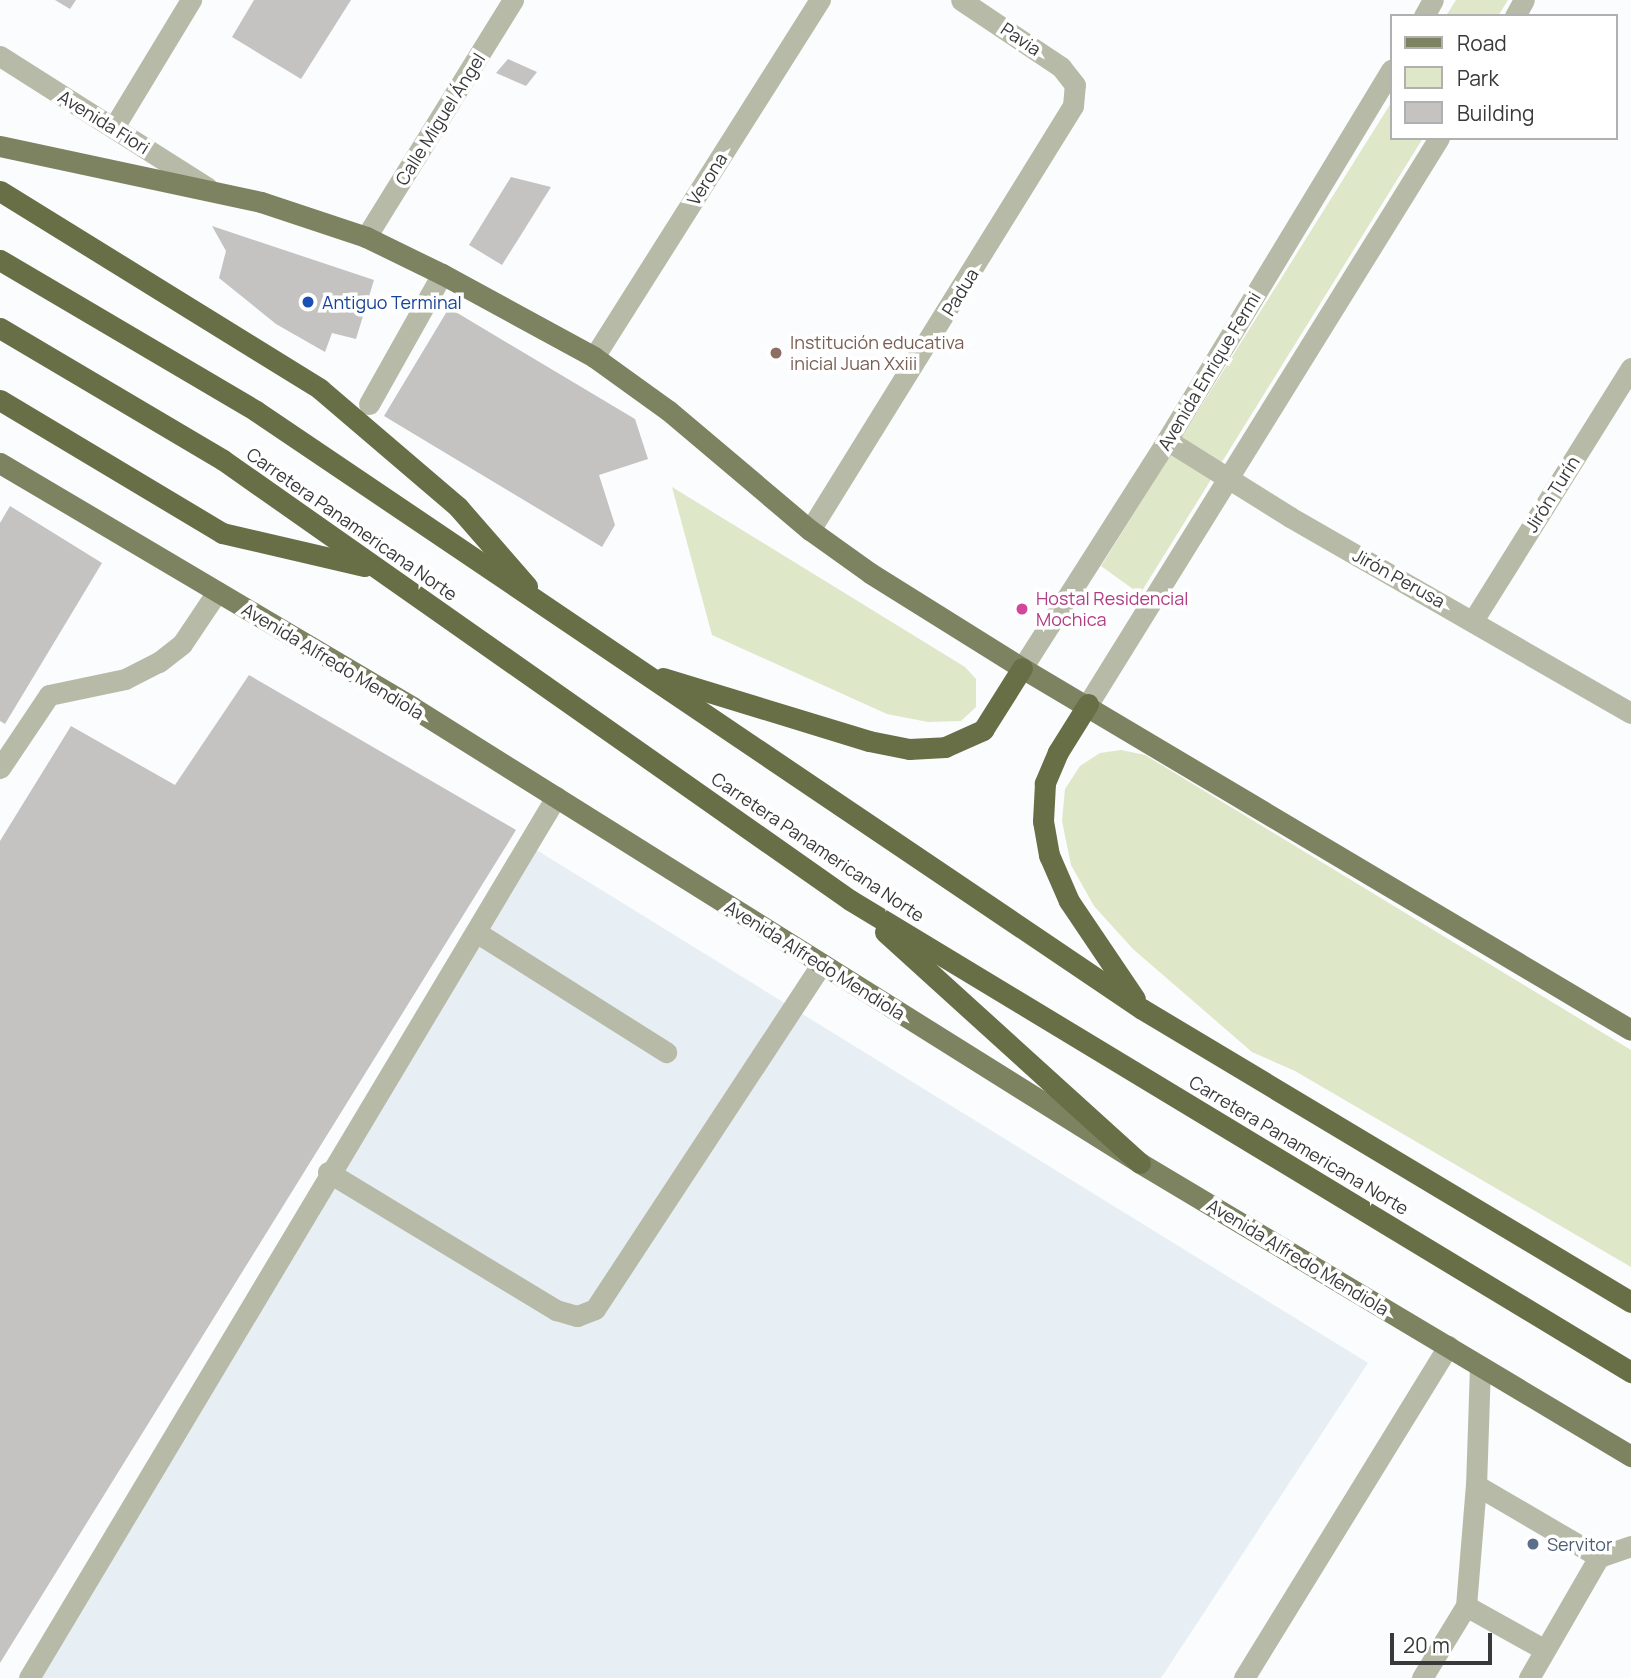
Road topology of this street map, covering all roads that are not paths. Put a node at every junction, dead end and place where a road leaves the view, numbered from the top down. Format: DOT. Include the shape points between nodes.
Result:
graph roads {
  1 [pos="191,0"];
  2 [pos="513,0"];
  3 [pos="820,0"];
  4 [pos="961,0"];
  5 [pos="0,56"];
  6 [pos="1390,72"];
  7 [pos="1075,85"];
  8 [pos="114,127"];
  9 [pos="1438,140"];
  10 [pos="0,146"];
  11 [pos="208,188"];
  12 [pos="0,191"];
  13 [pos="366,237"];
  14 [pos="0,260"];
  15 [pos="442,274"];
  16 [pos="1,329"];
  17 [pos="594,357"];
  18 [pos="1631,368"];
  19 [pos="0,400"];
  20 [pos="369,404"];
  21 [pos="1167,440"];
  22 [pos="0,464"];
  23 [pos="1230,477"];
  24 [pos="810,530"];
  25 [pos="376,569"];
  26 [pos="217,592"];
  27 [pos="547,608"];
  28 [pos="1474,619"];
  29 [pos="1022,668"];
  30 [pos="640,670"];
  31 [pos="1088,704"];
  32 [pos="1631,713"];
  33 [pos="0,768"];
  34 [pos="556,797"];
  35 [pos="850,900"];
  36 [pos="476,932"];
  37 [pos="821,964"];
  38 [pos="1142,1009"];
  39 [pos="1631,1030"];
  40 [pos="666,1052"];
  41 [pos="1140,1163"];
  42 [pos="328,1172"];
  43 [pos="1631,1302"];
  44 [pos="1448,1346"];
  45 [pos="1480,1366"];
  46 [pos="1631,1371"];
  47 [pos="1631,1456"];
  48 [pos="1476,1485"];
  49 [pos="1631,1546"];
  50 [pos="1599,1557"];
  51 [pos="1466,1605"];
  52 [pos="1545,1650"];
  53 [pos="29,1678"];
  54 [pos="1244,1678"];
  55 [pos="1422,1678"];
  56 [pos="1529,1678"];
  1 -- 8 [label="street"];
  2 -- 13 [label="street, Calle Miguel Ángel"];
  3 -- 17 [label="street, Verona"];
  4 -- 7 [label="street, Pavia" via="1061,66"];
  5 -- 8 [label="street, Avenida Fiori"];
  6 -- 21 [label="street, Avenida Enrique Fermi"];
  7 -- 24 [label="street, Padua" via="1073,106 1057,136"];
  8 -- 11 [label="street, Avenida Fiori"];
  9 -- 23 [label="street"];
  10 -- 11 [label="main road"];
  11 -- 13 [label="main road"];
  12 -- 27 [label="highway" via="320,389 458,508"];
  13 -- 15 [label="main road"];
  14 -- 27 [label="highway, Carretera Panamericana Norte" via="256,411"];
  15 -- 17 [label="main road"];
  15 -- 20 [label="street"];
  16 -- 25 [label="highway, Carretera Panamericana Norte" via="223,460"];
  17 -- 24 [label="main road" via="669,411"];
  18 -- 28 [label="street, Jirón Turín"];
  19 -- 25 [label="highway" via="222,533"];
  21 -- 23 [label="street, Jirón Perusa"];
  21 -- 29 [label="street, Avenida Enrique Fermi"];
  22 -- 26 [label="main road, Avenida Alfredo Mendiola"];
  23 -- 28 [label="street, Jirón Perusa" via="1290,517"];
  23 -- 31 [label="street"];
  24 -- 29 [label="main road"];
  25 -- 35 [label="highway, Carretera Panamericana Norte"];
  26 -- 33 [label="street" via="182,644 159,662 125,679 49,695"];
  26 -- 34 [label="main road, Avenida Alfredo Mendiola"];
  27 -- 30 [label="highway, Carretera Panamericana Norte"];
  28 -- 32 [label="street, Jirón Perusa"];
  29 -- 30 [label="highway" via="983,730 945,747 909,749 869,741"];
  29 -- 31 [label="main road"];
  30 -- 38 [label="highway, Carretera Panamericana Norte"];
  31 -- 38 [label="highway" via="1045,783 1043,821 1049,855 1069,901"];
  31 -- 39 [label="main road"];
  34 -- 36 [label="street"];
  34 -- 37 [label="main road, Avenida Alfredo Mendiola"];
  35 -- 41 [label="highway"];
  35 -- 46 [label="highway, Carretera Panamericana Norte"];
  36 -- 40 [label="street"];
  36 -- 42 [label="street"];
  37 -- 41 [label="main road, Avenida Alfredo Mendiola"];
  37 -- 42 [label="street" via="595,1309 577,1316 556,1310"];
  38 -- 43 [label="highway, Carretera Panamericana Norte"];
  41 -- 44 [label="main road, Avenida Alfredo Mendiola"];
  42 -- 53 [label="street"];
  44 -- 45 [label="main road, Avenida Alfredo Mendiola"];
  44 -- 54 [label="street"];
  45 -- 47 [label="main road, Avenida Alfredo Mendiola"];
  45 -- 48 [label="street"];
  48 -- 50 [label="street"];
  48 -- 51 [label="street"];
  49 -- 50 [label="street"];
  50 -- 52 [label="street"];
  51 -- 52 [label="street"];
  51 -- 55 [label="street"];
  52 -- 56 [label="street"];
}
